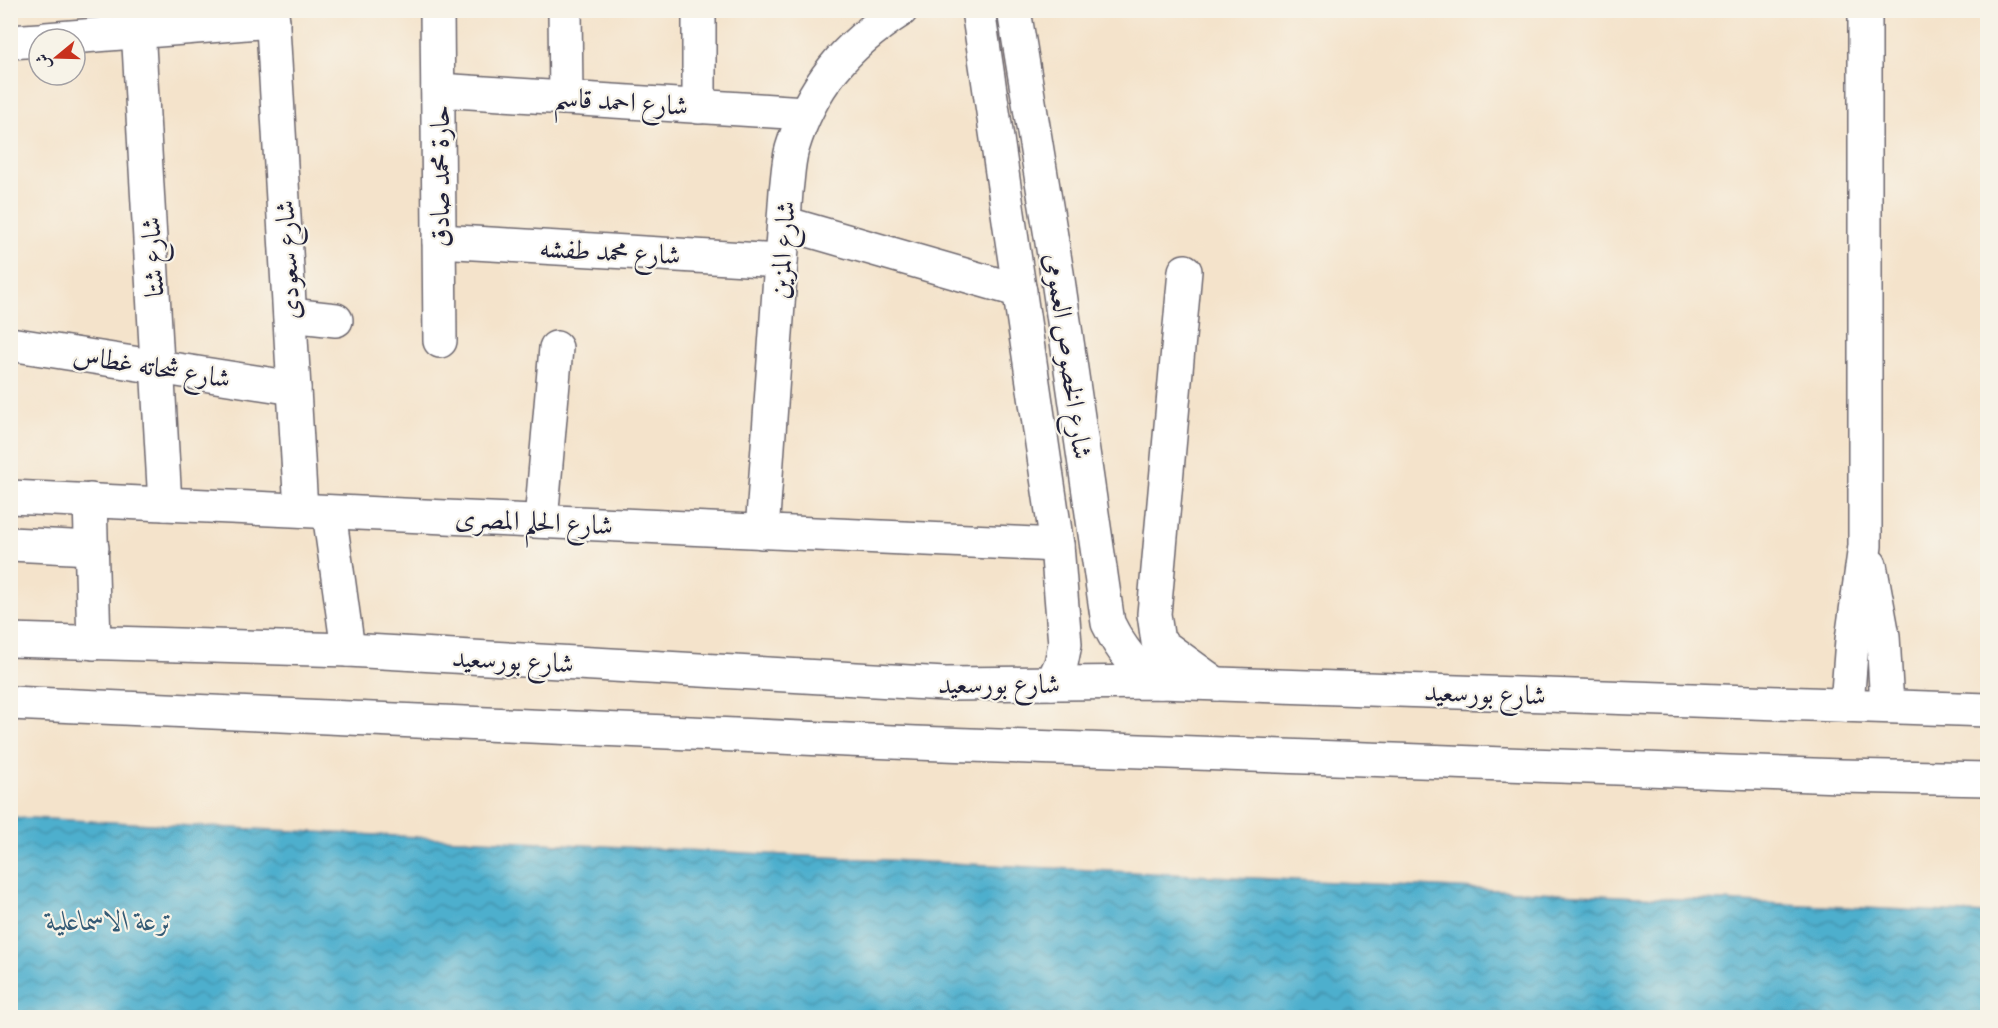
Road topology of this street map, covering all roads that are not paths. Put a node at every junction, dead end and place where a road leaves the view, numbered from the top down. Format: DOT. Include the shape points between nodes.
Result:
graph roads {
  1 [pos="437,10"];
  2 [pos="565,10"];
  3 [pos="699,10"];
  4 [pos="901,10"];
  5 [pos="978,10"];
  6 [pos="1014,10"];
  7 [pos="1865,10"];
  8 [pos="272,16"];
  9 [pos="138,21"];
  10 [pos="87,31"];
  11 [pos="27,41"];
  12 [pos="10,42"];
  13 [pos="438,90"];
  14 [pos="566,98"];
  15 [pos="699,107"];
  16 [pos="805,113"];
  17 [pos="784,224"];
  18 [pos="439,241"];
  19 [pos="781,261"];
  20 [pos="1185,271"];
  21 [pos="1020,291"];
  22 [pos="290,315"];
  23 [pos="336,320"];
  24 [pos="440,341"];
  25 [pos="10,345"];
  26 [pos="556,348"];
  27 [pos="158,367"];
  28 [pos="294,388"];
  29 [pos="10,497"];
  30 [pos="90,501"];
  31 [pos="165,504"];
  32 [pos="315,511"];
  33 [pos="541,521"];
  34 [pos="762,532"];
  35 [pos="10,544"];
  36 [pos="1057,545"];
  37 [pos="1865,546"];
  38 [pos="92,548"];
  39 [pos="10,640"];
  40 [pos="94,643"];
  41 [pos="348,650"];
  42 [pos="1160,682"];
  43 [pos="1052,683"];
  44 [pos="1216,684"];
  45 [pos="10,703"];
  46 [pos="1847,705"];
  47 [pos="1887,706"];
  48 [pos="1988,710"];
  49 [pos="1988,779"];
  1 -- 13 [label="street, حارة محمد صادق"];
  2 -- 14 [label="street"];
  3 -- 15 [label="street"];
  4 -- 16 [label="street, شارع المزين" via="849,49 824,79"];
  5 -- 21 [label="street, شارع الخصوص العمومى"];
  6 -- 42 [label="street, شارع الخصوص العمومى" via="1108,623 1120,647 1137,667"];
  7 -- 37 [label="street"];
  8 -- 9 [label="street"];
  8 -- 22 [label="street, شارع سعودى"];
  9 -- 10 [label="street"];
  9 -- 27 [label="street, شارع شتا"];
  11 -- 12 [label="street"];
  13 -- 14 [label="street, شارع احمد قاسم"];
  13 -- 18 [label="street, حارة محمد صادق"];
  14 -- 15 [label="street, شارع احمد قاسم"];
  15 -- 16 [label="street, شارع احمد قاسم"];
  16 -- 17 [label="street, شارع المزين" via="792,152"];
  17 -- 19 [label="street, شارع المزين"];
  17 -- 21 [label="street"];
  18 -- 19 [label="street, شارع محمد طفشه"];
  18 -- 24 [label="street, حارة محمد صادق"];
  19 -- 34 [label="street, شارع المزين"];
  20 -- 44 [label="street" via="1154,615 1158,642"];
  21 -- 36 [label="street, شارع الخصوص العمومى"];
  22 -- 23 [label="street"];
  22 -- 28 [label="street, شارع سعودى"];
  25 -- 27 [label="street, شارع شحاته غطاس"];
  26 -- 33 [label="street"];
  27 -- 28 [label="street, شارع شحاته غطاس"];
  27 -- 31 [label="street, شارع شتا"];
  28 -- 32 [label="street, شارع سعودى"];
  29 -- 30 [label="street, شارع الحلم المصرى"];
  30 -- 31 [label="street, شارع الحلم المصرى"];
  30 -- 38 [label="street"];
  31 -- 32 [label="street, شارع الحلم المصرى"];
  32 -- 33 [label="street, شارع الحلم المصرى"];
  32 -- 41 [label="street, شارع سعودى"];
  33 -- 34 [label="street, شارع الحلم المصرى"];
  34 -- 36 [label="street, شارع الحلم المصرى"];
  35 -- 38 [label="street"];
  36 -- 43 [label="street, شارع الخصوص العمومى" via="1065,644"];
  37 -- 46 [label="street"];
  37 -- 47 [label="street" via="1883,636"];
  38 -- 40 [label="street"];
  39 -- 40 [label="street, شارع بورسعيد"];
  40 -- 41 [label="street, شارع بورسعيد"];
  41 -- 43 [label="street, شارع بورسعيد" via="891,682"];
  42 -- 43 [label="street, شارع بورسعيد"];
  42 -- 44 [label="street, شارع بورسعيد"];
  44 -- 46 [label="street, شارع بورسعيد"];
  45 -- 49 [label="street" via="916,743"];
  46 -- 47 [label="street, شارع بورسعيد"];
  47 -- 48 [label="street, شارع بورسعيد"];
}
